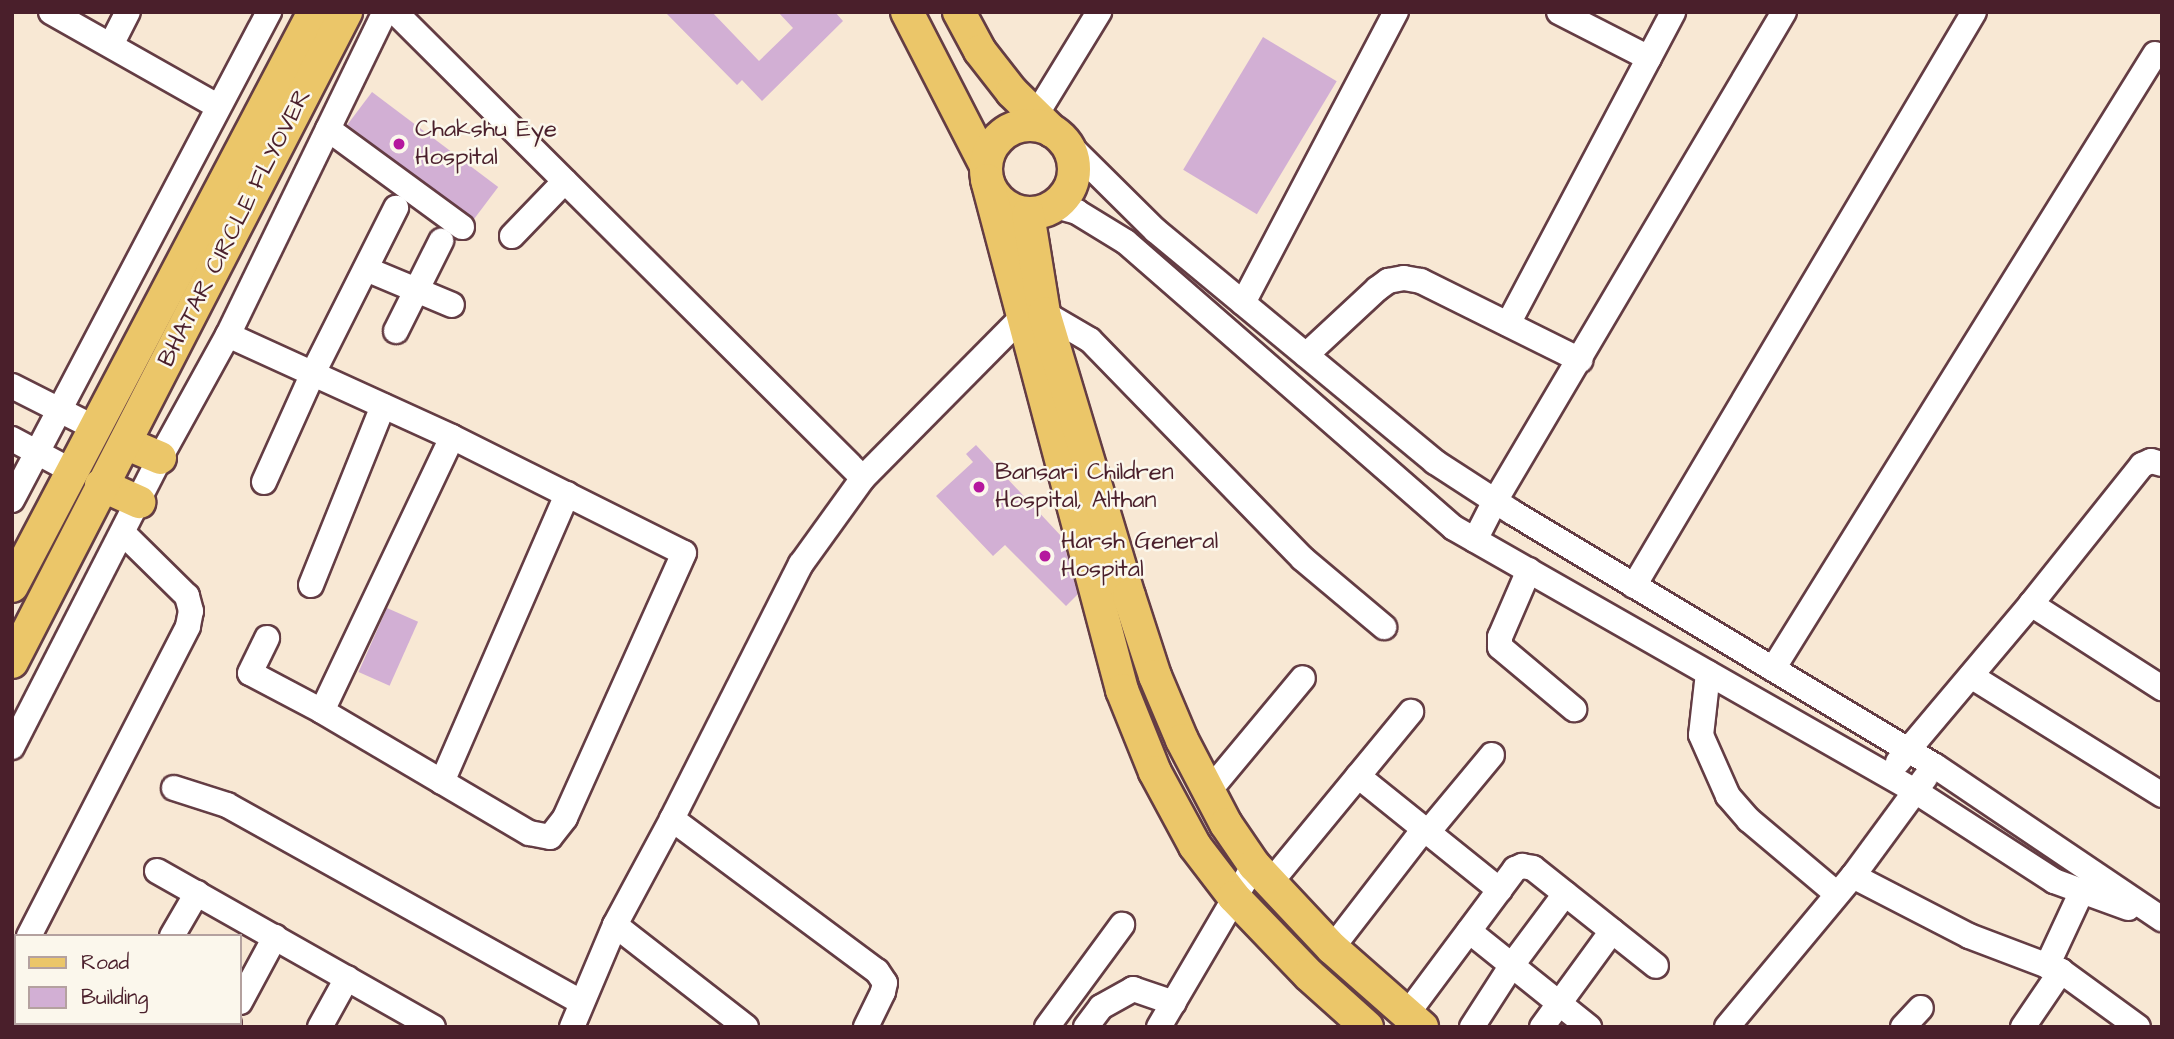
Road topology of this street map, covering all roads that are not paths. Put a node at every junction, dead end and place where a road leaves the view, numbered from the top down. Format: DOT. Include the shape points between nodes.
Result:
graph roads {
  1 [pos="51,12"];
  2 [pos="128,12"];
  3 [pos="269,12"];
  4 [pos="385,12"];
  5 [pos="396,12"];
  6 [pos="907,12"];
  7 [pos="959,12"];
  8 [pos="1099,12"];
  9 [pos="1396,12"];
  10 [pos="1559,12"];
  11 [pos="1673,12"];
  12 [pos="1784,12"];
  13 [pos="1974,12"];
  14 [pos="335,13"];
  15 [pos="111,45"];
  16 [pos="2155,54"];
  17 [pos="1649,58"];
  18 [pos="217,106"];
  19 [pos="328,129"];
  20 [pos="1051,129"];
  21 [pos="987,173"];
  22 [pos="565,181"];
  23 [pos="396,208"];
  24 [pos="1041,210"];
  25 [pos="463,228"];
  26 [pos="512,236"];
  27 [pos="441,241"];
  28 [pos="366,269"];
  29 [pos="416,289"];
  30 [pos="1243,303"];
  31 [pos="452,305"];
  32 [pos="1035,309"];
  33 [pos="1508,324"];
  34 [pos="396,331"];
  35 [pos="228,335"];
  36 [pos="1306,355"];
  37 [pos="1580,360"];
  38 [pos="313,373"];
  39 [pos="12,386"];
  40 [pos="383,406"];
  41 [pos="60,410"];
  42 [pos="95,428"];
  43 [pos="452,437"];
  44 [pos="12,439"];
  45 [pos="125,443"];
  46 [pos="37,452"];
  47 [pos="160,458"];
  48 [pos="2158,458"];
  49 [pos="72,471"];
  50 [pos="863,478"];
  51 [pos="264,482"];
  52 [pos="101,485"];
  53 [pos="568,494"];
  54 [pos="12,500"];
  55 [pos="1495,501"];
  56 [pos="139,502"];
  57 [pos="123,533"];
  58 [pos="1475,540"];
  59 [pos="1529,570"];
  60 [pos="311,585"];
  61 [pos="12,586"];
  62 [pos="1634,586"];
  63 [pos="2031,604"];
  64 [pos="1384,628"];
  65 [pos="267,638"];
  66 [pos="12,662"];
  67 [pos="1773,668"];
  68 [pos="1708,673"];
  69 [pos="1971,676"];
  70 [pos="1303,678"];
  71 [pos="2159,678"];
  72 [pos="1574,709"];
  73 [pos="321,710"];
  74 [pos="1410,712"];
  75 [pos="12,747"];
  76 [pos="1908,750"];
  77 [pos="1492,755"];
  78 [pos="1935,766"];
  79 [pos="1887,775"];
  80 [pos="1358,776"];
  81 [pos="442,782"];
  82 [pos="174,788"];
  83 [pos="1915,791"];
  84 [pos="1208,792"];
  85 [pos="2162,795"];
  86 [pos="672,819"];
  87 [pos="1426,831"];
  88 [pos="157,871"];
  89 [pos="1262,874"];
  90 [pos="1845,885"];
  91 [pos="1500,890"];
  92 [pos="2082,891"];
  93 [pos="197,893"];
  94 [pos="1565,894"];
  95 [pos="1234,897"];
  96 [pos="2162,920"];
  97 [pos="615,925"];
  98 [pos="1122,925"];
  99 [pos="1469,931"];
  100 [pos="1612,931"];
  101 [pos="30,934"];
  102 [pos="173,934"];
  103 [pos="275,937"];
  104 [pos="1332,948"];
  105 [pos="1512,965"];
  106 [pos="1656,966"];
  107 [pos="2054,968"];
  108 [pos="346,978"];
  109 [pos="242,998"];
  110 [pos="1558,1002"];
  111 [pos="581,1003"];
  112 [pos="1174,1003"];
  113 [pos="1921,1008"];
  114 [pos="1415,1020"];
  115 [pos="430,1026"];
  116 [pos="320,1027"];
  117 [pos="572,1027"];
  118 [pos="747,1027"];
  119 [pos="866,1027"];
  120 [pos="1047,1027"];
  121 [pos="1086,1027"];
  122 [pos="1159,1027"];
  123 [pos="1367,1027"];
  124 [pos="1472,1027"];
  125 [pos="1542,1027"];
  126 [pos="1589,1027"];
  127 [pos="1727,1027"];
  128 [pos="1903,1027"];
  129 [pos="2023,1027"];
  130 [pos="2138,1027"];
  1 -- 15 [label="street"];
  2 -- 15 [label="street"];
  3 -- 18 [label="street"];
  4 -- 19 [label="street"];
  5 -- 22 [label="street"];
  6 -- 21 [label="main road"];
  7 -- 20 [label="main road" via="980,51 1012,92"];
  8 -- 20 [label="street"];
  9 -- 30 [label="street"];
  10 -- 17 [label="street"];
  11 -- 17 [label="street"];
  12 -- 37 [label="street"];
  13 -- 62 [label="street"];
  14 -- 42 [label="main road, BHATAR CIRCLE FLYOVER"];
  14 -- 45 [label="main road, BHATAR CIRCLE FLYOVER"];
  15 -- 18 [label="street"];
  16 -- 67 [label="street"];
  17 -- 33 [label="street"];
  18 -- 41 [label="street"];
  19 -- 25 [label="street"];
  19 -- 35 [label="street"];
  20 -- 21 [label="main road" via="1023,126 1008,131 997,140"];
  20 -- 24 [label="main road" via="1072,153 1074,168 1072,183"];
  20 -- 30 [label="street" via="1156,231"];
  21 -- 24 [label="main road" via="1002,204"];
  21 -- 32 [label="main road"];
  22 -- 26 [label="street"];
  22 -- 50 [label="street"];
  23 -- 28 [label="street"];
  24 -- 32 [label="main road"];
  24 -- 58 [label="street" via="1077,212 1126,242 1454,527"];
  27 -- 29 [label="street"];
  28 -- 29 [label="street"];
  28 -- 38 [label="street"];
  29 -- 31 [label="street"];
  29 -- 34 [label="street"];
  30 -- 36 [label="street"];
  32 -- 50 [label="street"];
  32 -- 64 [label="street" via="1090,340 1303,559"];
  32 -- 84 [label="main road" via="1155,676"];
  32 -- 95 [label="main road" via="1122,690 1155,772 1181,821"];
  33 -- 36 [label="street" via="1421,281 1404,278 1377,289"];
  33 -- 37 [label="street"];
  35 -- 38 [label="street"];
  35 -- 47 [label="street"];
  36 -- 55 [label="street" via="1435,462"];
  37 -- 55 [label="street"];
  38 -- 40 [label="street"];
  38 -- 51 [label="street"];
  39 -- 41 [label="street"];
  40 -- 43 [label="street"];
  40 -- 60 [label="street"];
  41 -- 42 [label="street"];
  41 -- 46 [label="street"];
  42 -- 49 [label="main road, BHATAR CIRCLE FLYOVER"];
  43 -- 53 [label="street"];
  43 -- 73 [label="street"];
  44 -- 46 [label="street"];
  45 -- 47 [label="main road"];
  45 -- 52 [label="main road, BHATAR CIRCLE FLYOVER"];
  46 -- 49 [label="street"];
  46 -- 54 [label="street"];
  47 -- 56 [label="street"];
  48 -- 63 [label="street" via="2142,465"];
  49 -- 61 [label="main road, BHATAR CIRCLE FLYOVER"];
  50 -- 86 [label="street" via="800,564"];
  52 -- 56 [label="main road"];
  52 -- 66 [label="main road, BHATAR CIRCLE FLYOVER"];
  53 -- 81 [label="street"];
  53 -- 81 [label="street" via="684,552 557,831 550,837 529,833"];
  55 -- 58 [label="street"];
  55 -- 62 [label="street"];
  56 -- 57 [label="street"];
  57 -- 75 [label="street"];
  57 -- 101 [label="street" via="187,596 188,626"];
  58 -- 59 [label="street"];
  59 -- 68 [label="street"];
  59 -- 72 [label="street" via="1500,637 1500,647"];
  62 -- 67 [label="street"];
  63 -- 69 [label="street"];
  63 -- 71 [label="street"];
  65 -- 73 [label="street" via="250,673"];
  67 -- 76 [label="street"];
  68 -- 79 [label="street"];
  68 -- 90 [label="street" via="1701,735 1728,796 1749,820"];
  69 -- 76 [label="street"];
  69 -- 85 [label="street"];
  70 -- 84 [label="street"];
  73 -- 81 [label="street"];
  74 -- 80 [label="street"];
  76 -- 78 [label="street"];
  76 -- 79 [label="street"];
  77 -- 87 [label="street"];
  78 -- 83 [label="street"];
  78 -- 96 [label="street"];
  79 -- 83 [label="street"];
  80 -- 87 [label="street"];
  80 -- 89 [label="street"];
  82 -- 111 [label="street" via="227,805"];
  83 -- 90 [label="street"];
  83 -- 92 [label="street" via="2054,880"];
  84 -- 89 [label="main road"];
  86 -- 97 [label="street"];
  86 -- 119 [label="street" via="877,971 885,983"];
  87 -- 91 [label="street"];
  87 -- 104 [label="street"];
  88 -- 93 [label="street"];
  89 -- 95 [label="street"];
  89 -- 104 [label="main road"];
  90 -- 107 [label="street"];
  90 -- 127 [label="street"];
  91 -- 94 [label="street" via="1515,869 1528,866"];
  91 -- 99 [label="street"];
  92 -- 96 [label="street"];
  92 -- 107 [label="street"];
  93 -- 102 [label="street"];
  93 -- 103 [label="street"];
  94 -- 100 [label="street"];
  94 -- 105 [label="street"];
  95 -- 112 [label="street"];
  95 -- 123 [label="main road"];
  97 -- 111 [label="street"];
  97 -- 118 [label="street"];
  98 -- 120 [label="street"];
  99 -- 105 [label="street"];
  99 -- 114 [label="street"];
  100 -- 106 [label="street"];
  100 -- 110 [label="street"];
  103 -- 108 [label="street"];
  103 -- 109 [label="street"];
  104 -- 114 [label="main road"];
  105 -- 110 [label="street"];
  105 -- 124 [label="street"];
  107 -- 129 [label="street"];
  107 -- 130 [label="street"];
  108 -- 115 [label="street"];
  108 -- 116 [label="street"];
  110 -- 125 [label="street"];
  110 -- 126 [label="street"];
  111 -- 117 [label="street"];
  112 -- 121 [label="street" via="1133,989 1101,1007"];
  112 -- 122 [label="street"];
  113 -- 128 [label="street"];
}
